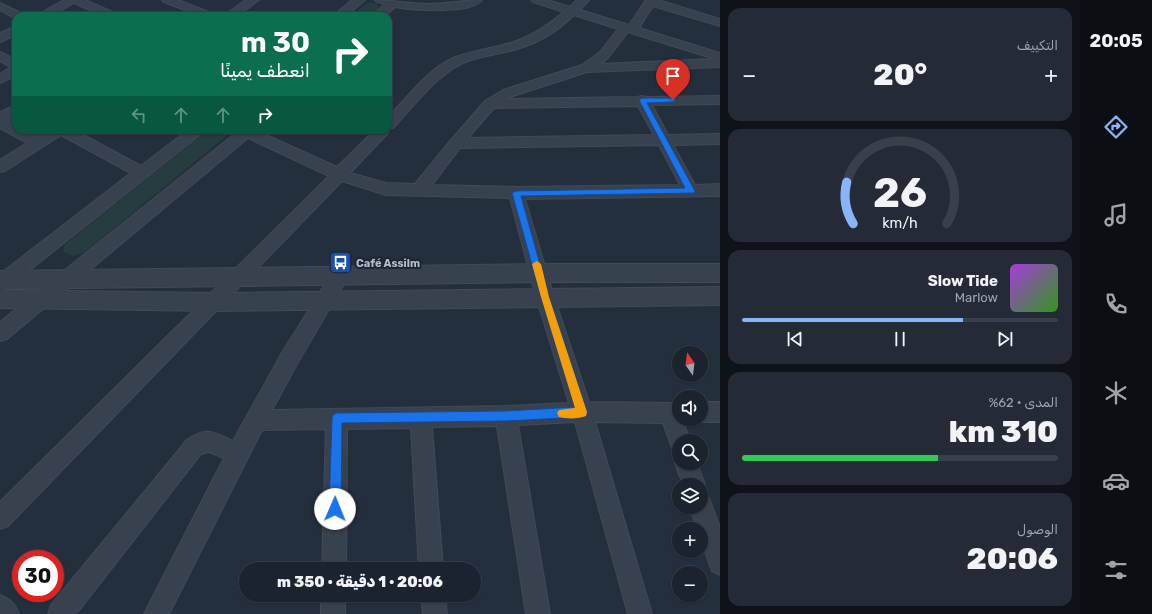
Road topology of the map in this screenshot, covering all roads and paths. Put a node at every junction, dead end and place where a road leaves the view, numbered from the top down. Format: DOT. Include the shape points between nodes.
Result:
graph roads {
  1 [pos="14,0"];
  2 [pos="72,0"];
  3 [pos="76,0"];
  4 [pos="253,0"];
  5 [pos="359,0"];
  6 [pos="381,0"];
  7 [pos="476,0"];
  8 [pos="537,0"];
  9 [pos="583,0"];
  10 [pos="178,1"];
  11 [pos="651,1"];
  12 [pos="393,3"];
  13 [pos="0,7"];
  14 [pos="574,11"];
  15 [pos="50,12"];
  16 [pos="103,12"];
  17 [pos="201,12"];
  18 [pos="235,12"];
  19 [pos="344,12"];
  20 [pos="383,12"];
  21 [pos="12,13"];
  22 [pos="720,23"];
  23 [pos="629,28"];
  24 [pos="12,32"];
  25 [pos="0,38"];
  26 [pos="0,56"];
  27 [pos="720,57"];
  28 [pos="12,63"];
  29 [pos="720,63"];
  30 [pos="586,68"];
  31 [pos="12,72"];
  32 [pos="0,79"];
  33 [pos="642,100"];
  34 [pos="720,100"];
  35 [pos="490,104"];
  36 [pos="12,111"];
  37 [pos="0,118"];
  38 [pos="392,121"];
  39 [pos="0,122"];
  40 [pos="12,129"];
  41 [pos="22,134"];
  42 [pos="52,134"];
  43 [pos="71,134"];
  44 [pos="192,134"];
  45 [pos="242,134"];
  46 [pos="252,134"];
  47 [pos="379,134"];
  48 [pos="720,139"];
  49 [pos="664,140"];
  50 [pos="38,143"];
  51 [pos="456,143"];
  52 [pos="0,167"];
  53 [pos="143,173"];
  54 [pos="340,175"];
  55 [pos="419,190"];
  56 [pos="691,191"];
  57 [pos="516,193"];
  58 [pos="718,193"];
  59 [pos="539,273"];
  60 [pos="720,273"];
  61 [pos="340,275"];
  62 [pos="68,278"];
  63 [pos="235,278"];
  64 [pos="1,286"];
  65 [pos="720,296"];
  66 [pos="545,297"];
  67 [pos="39,300"];
  68 [pos="324,300"];
  69 [pos="215,302"];
  70 [pos="0,333"];
  71 [pos="582,412"];
  72 [pos="708,412"];
  73 [pos="720,412"];
  74 [pos="672,413"];
  75 [pos="506,416"];
  76 [pos="421,417"];
  77 [pos="337,418"];
  78 [pos="257,420"];
  79 [pos="239,454"];
  80 [pos="704,514"];
  81 [pos="0,518"];
  82 [pos="334,562"];
  83 [pos="431,562"];
  84 [pos="720,563"];
  85 [pos="333,602"];
  86 [pos="433,602"];
  87 [pos="0,607"];
  88 [pos="7,614"];
  89 [pos="60,614"];
  90 [pos="156,614"];
  91 [pos="333,614"];
  92 [pos="434,614"];
  93 [pos="538,614"];
  94 [pos="640,614"];
  1 -- 13 [label="street"];
  2 -- 15 [label="street"];
  3 -- 16 [label="street"];
  4 -- 18 [label="street"];
  5 -- 19 [label="street"];
  6 -- 12 [label="street"];
  7 -- 12 [label="street" via="460,5 432,8"];
  8 -- 14 [label="street"];
  9 -- 14 [label="street"];
  10 -- 17 [label="street"];
  11 -- 22 [label="street"];
  11 -- 23 [label="street"];
  12 -- 20 [label="street"];
  13 -- 21 [label="street"];
  14 -- 23 [label="street"];
  14 -- 38 [label="street" via="530,40 510,47 477,53 446,66"];
  23 -- 27 [label="street"];
  23 -- 30 [label="street" via="604,54"];
  24 -- 25 [label="street"];
  26 -- 28 [label="street"];
  29 -- 30 [label="street"];
  30 -- 35 [label="street" via="508,93"];
  31 -- 32 [label="street"];
  33 -- 34 [label="street"];
  33 -- 35 [label="street"];
  33 -- 49 [label="street"];
  35 -- 51 [label="street"];
  36 -- 37 [label="street"];
  39 -- 40 [label="street"];
  41 -- 50 [label="street"];
  42 -- 50 [label="street"];
  43 -- 53 [label="street"];
  44 -- 53 [label="street"];
  45 -- 62 [label="street"];
  46 -- 54 [label="street"];
  47 -- 54 [label="street"];
  48 -- 49 [label="street"];
  49 -- 51 [label="street"];
  49 -- 56 [label="street"];
  50 -- 52 [label="street"];
  51 -- 55 [label="street"];
  53 -- 64 [label="street"];
  54 -- 55 [label="street" via="386,188"];
  54 -- 63 [label="street"];
  55 -- 57 [label="street"];
  56 -- 57 [label="street"];
  56 -- 58 [label="street"];
  57 -- 59 [label="street"];
  59 -- 60 [label="street"];
  59 -- 61 [label="street"];
  59 -- 66 [label="street"];
  61 -- 63 [label="street"];
  61 -- 68 [label="street"];
  62 -- 63 [label="street"];
  62 -- 64 [label="street"];
  62 -- 67 [label="street"];
  63 -- 69 [label="street"];
  64 -- 67 [label="street"];
  65 -- 66 [label="street"];
  66 -- 68 [label="street"];
  66 -- 71 [label="street"];
  67 -- 69 [label="street"];
  67 -- 70 [label="street"];
  68 -- 69 [label="street"];
  68 -- 78 [label="street"];
  69 -- 81 [label="street"];
  71 -- 74 [label="street"];
  71 -- 75 [label="street"];
  71 -- 94 [label="street"];
  72 -- 73 [label="street"];
  75 -- 76 [label="street"];
  75 -- 93 [label="street"];
  76 -- 77 [label="street"];
  76 -- 83 [label="street"];
  77 -- 78 [label="street"];
  77 -- 82 [label="street"];
  78 -- 79 [label="street"];
  79 -- 89 [label="street" via="209,441 201,442 194,447"];
  79 -- 90 [label="street"];
  80 -- 84 [label="street"];
  85 -- 91 [label="street"];
  86 -- 92 [label="street"];
  87 -- 88 [label="street"];
}
